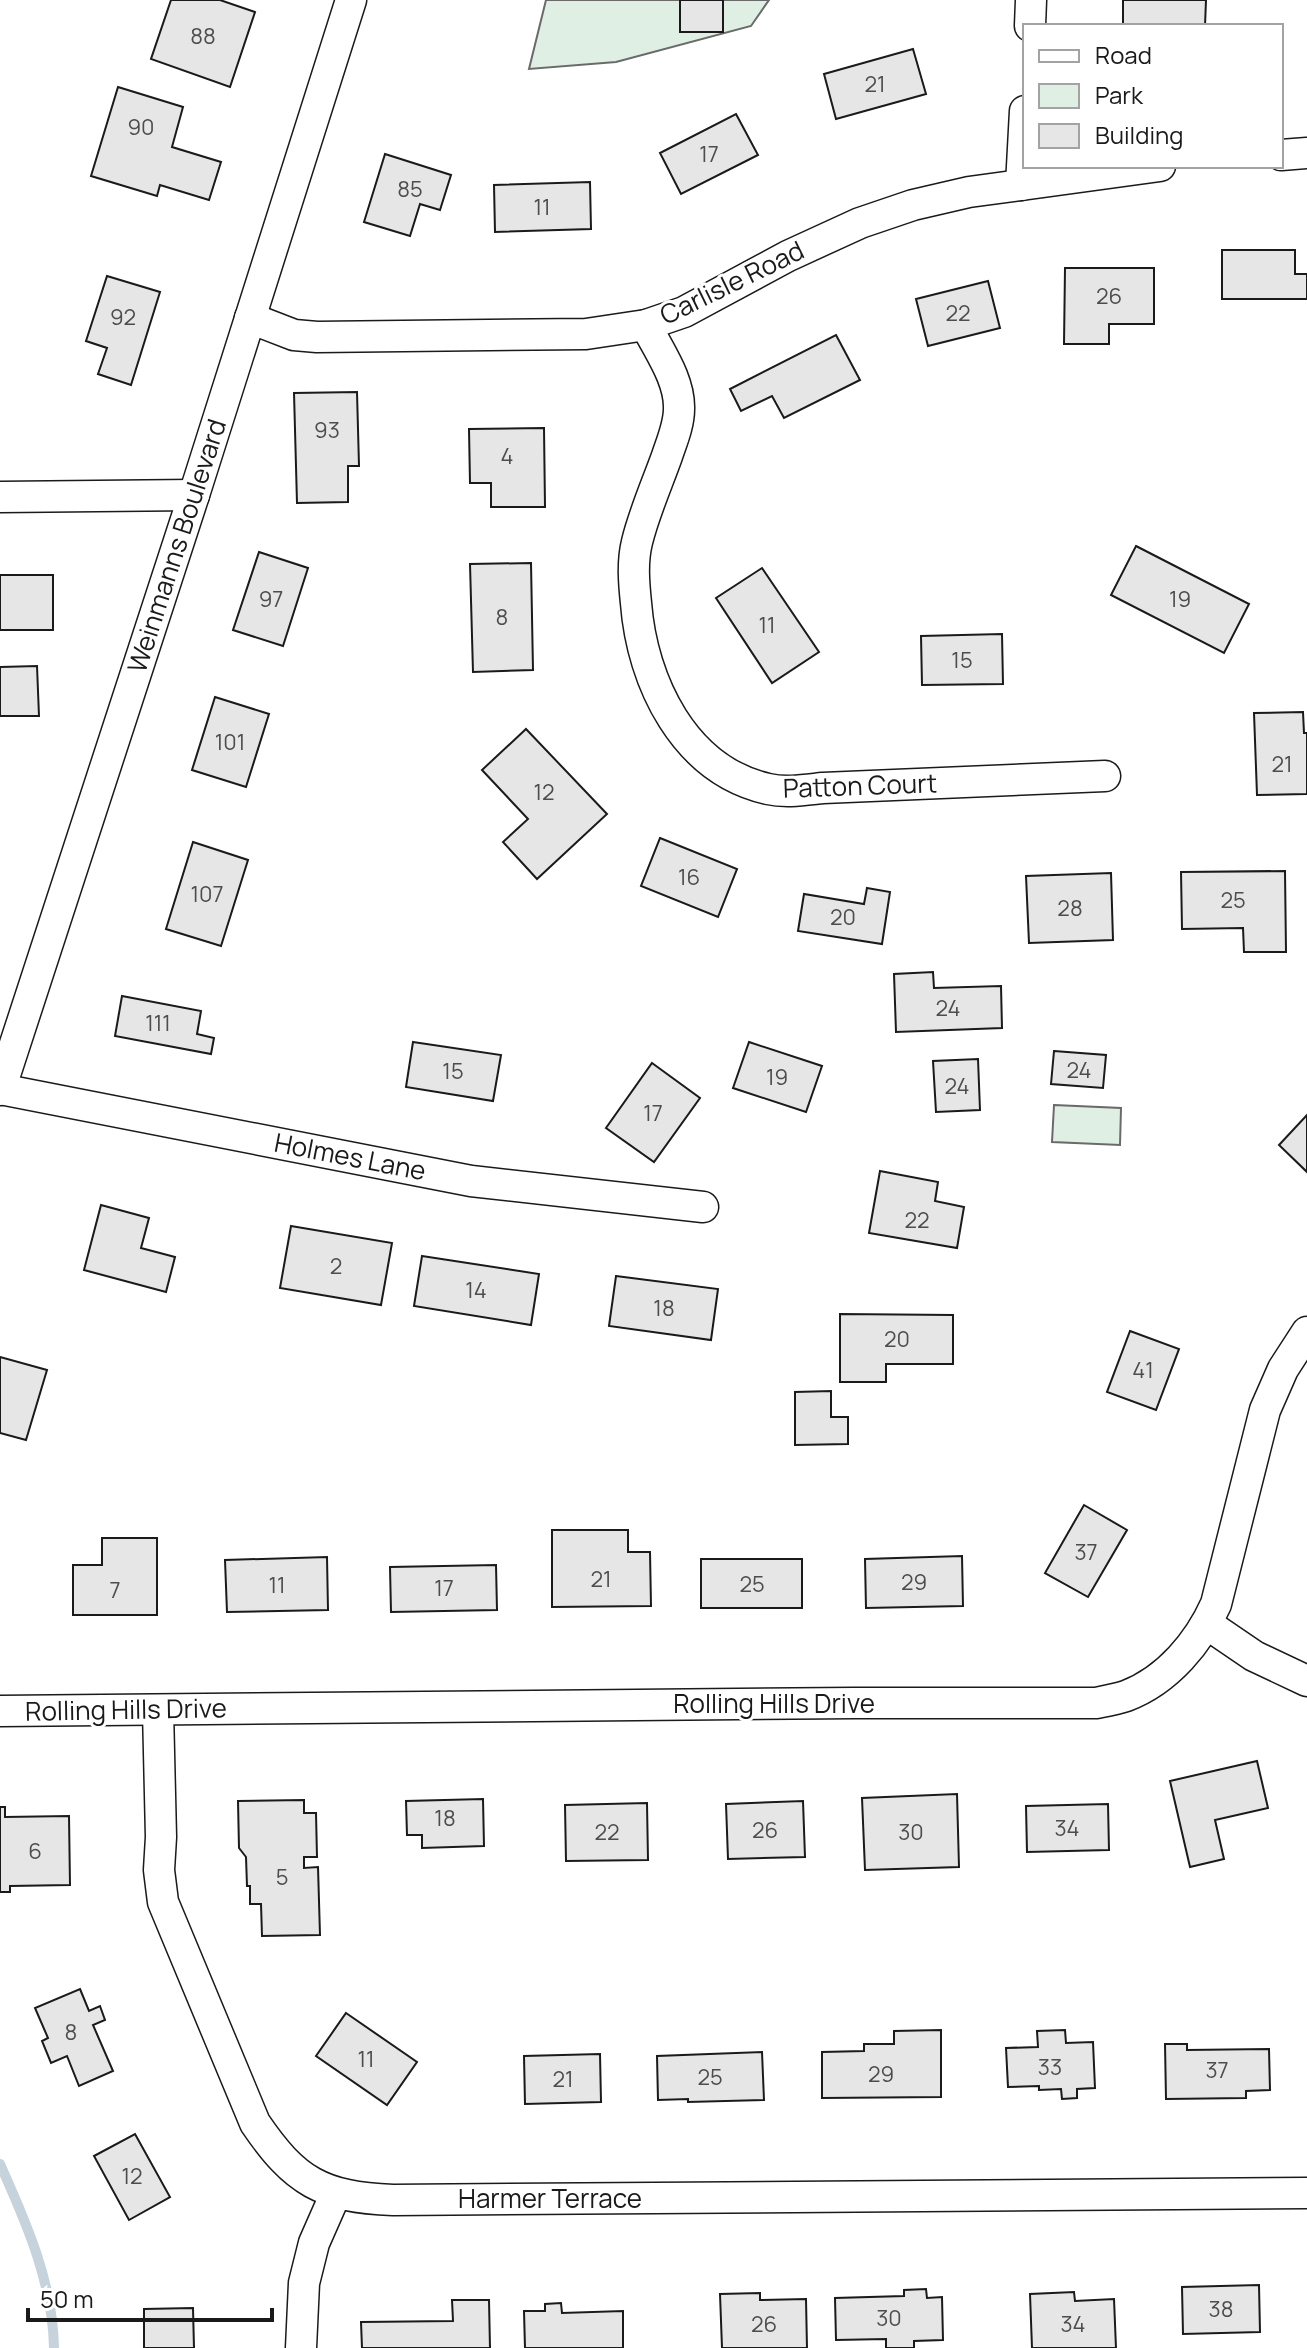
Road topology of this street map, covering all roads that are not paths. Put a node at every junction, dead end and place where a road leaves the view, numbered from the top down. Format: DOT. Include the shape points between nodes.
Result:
graph roads {
  1 [pos="351,0"];
  2 [pos="1031,0"];
  3 [pos="1030,24"];
  4 [pos="1023,148"];
  5 [pos="1307,153"];
  6 [pos="1283,155"];
  7 [pos="1145,168"];
  8 [pos="1021,185"];
  9 [pos="250,318"];
  10 [pos="646,325"];
  11 [pos="194,495"];
  12 [pos="0,497"];
  13 [pos="1105,776"];
  14 [pos="0,1090"];
  15 [pos="703,1207"];
  16 [pos="1307,1332"];
  17 [pos="1207,1624"];
  18 [pos="1307,1681"];
  19 [pos="158,1710"];
  20 [pos="0,1711"];
  21 [pos="336,2193"];
  22 [pos="1307,2193"];
  23 [pos="301,2348"];
  1 -- 9 [label="street, Weinmanns Boulevard"];
  2 -- 3 [label="street"];
  4 -- 8 [label="street"];
  5 -- 6 [label="street"];
  7 -- 8 [label="street, Carlisle Road"];
  8 -- 10 [label="street, Carlisle Road" via="969,192 860,223 684,312"];
  9 -- 10 [label="street, Carlisle Road" via="294,335 317,337 586,334"];
  9 -- 11 [label="street, Weinmanns Boulevard"];
  10 -- 13 [label="street, Patton Court" via="677,386 679,409 636,544 638,630 660,697 688,740 735,778 789,792"];
  11 -- 12 [label="street"];
  11 -- 14 [label="street, Weinmanns Boulevard"];
  14 -- 15 [label="street, Holmes Lane" via="471,1181"];
  16 -- 17 [label="street, Rolling Hills Drive" via="1265,1410"];
  17 -- 18 [label="street" via="1254,1656"];
  17 -- 19 [label="street, Rolling Hills Drive" via="1158,1678 1128,1695 1096,1703"];
  19 -- 20 [label="street, Rolling Hills Drive"];
  19 -- 21 [label="street, Harmer Terrace" via="159,1870 174,1932 255,2123 299,2175"];
  21 -- 22 [label="street, Harmer Terrace" via="393,2200"];
  21 -- 23 [label="street" via="304,2283"];
}
